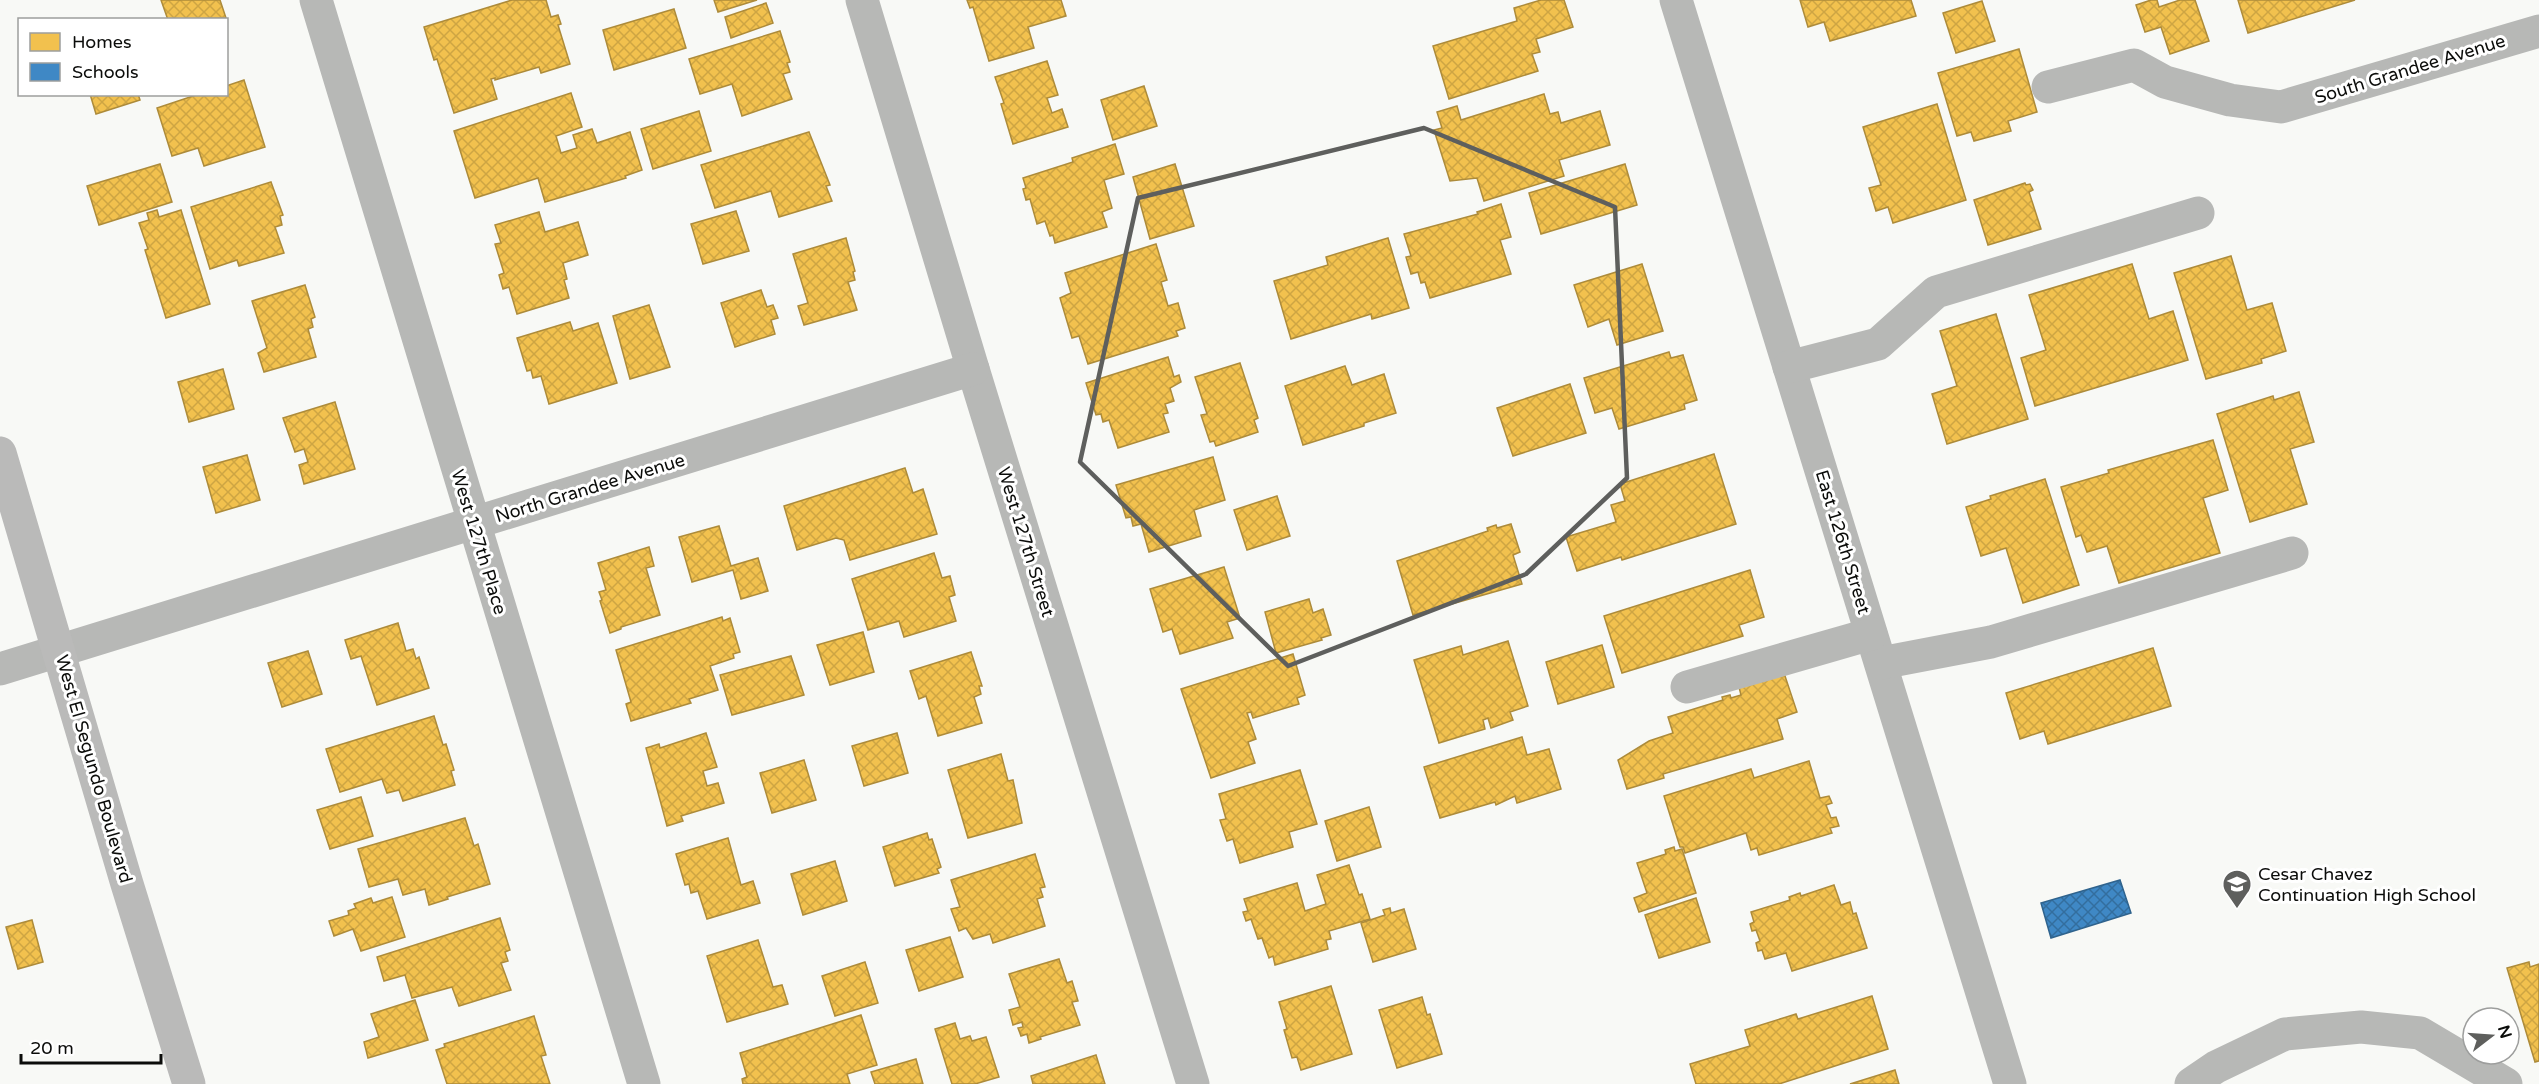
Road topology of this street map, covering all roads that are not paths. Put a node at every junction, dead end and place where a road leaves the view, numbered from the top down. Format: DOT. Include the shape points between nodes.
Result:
graph roads {
  1 [pos="316,0"];
  2 [pos="862,0"];
  3 [pos="1676,0"];
  4 [pos="2539,31"];
  5 [pos="2048,87"];
  6 [pos="2198,213"];
  7 [pos="1789,367"];
  8 [pos="973,369"];
  9 [pos="0,453"];
  10 [pos="474,523"];
  11 [pos="2292,553"];
  12 [pos="1876,648"];
  13 [pos="59,651"];
  14 [pos="0,669"];
  15 [pos="1687,687"];
  16 [pos="189,1084"];
  17 [pos="644,1084"];
  18 [pos="1193,1084"];
  19 [pos="2010,1084"];
  20 [pos="2191,1084"];
  21 [pos="2506,1084"];
  1 -- 10 [label="street, West 127th Place"];
  2 -- 8 [label="street, West 127th Street"];
  3 -- 7 [label="street, East 126th Street"];
  4 -- 5 [label="street, South Grandee Avenue" via="2281,107 2230,100 2165,82 2134,65"];
  6 -- 7 [label="street" via="1936,292 1878,344"];
  7 -- 12 [label="street, East 126th Street"];
  8 -- 10 [label="street, North Grandee Avenue"];
  8 -- 18 [label="street, West 127th Street"];
  9 -- 13 [label="main road, West El Segundo Boulevard"];
  10 -- 13 [label="street, North Grandee Avenue"];
  10 -- 17 [label="street, West 127th Place"];
  11 -- 12 [label="street" via="1991,642"];
  12 -- 15 [label="street"];
  12 -- 19 [label="street, East 126th Street"];
  13 -- 14 [label="street, North Grandee Avenue"];
  13 -- 16 [label="main road, West El Segundo Boulevard"];
  20 -- 21 [label="street" via="2216,1067 2285,1034 2361,1027 2420,1034"];
}
